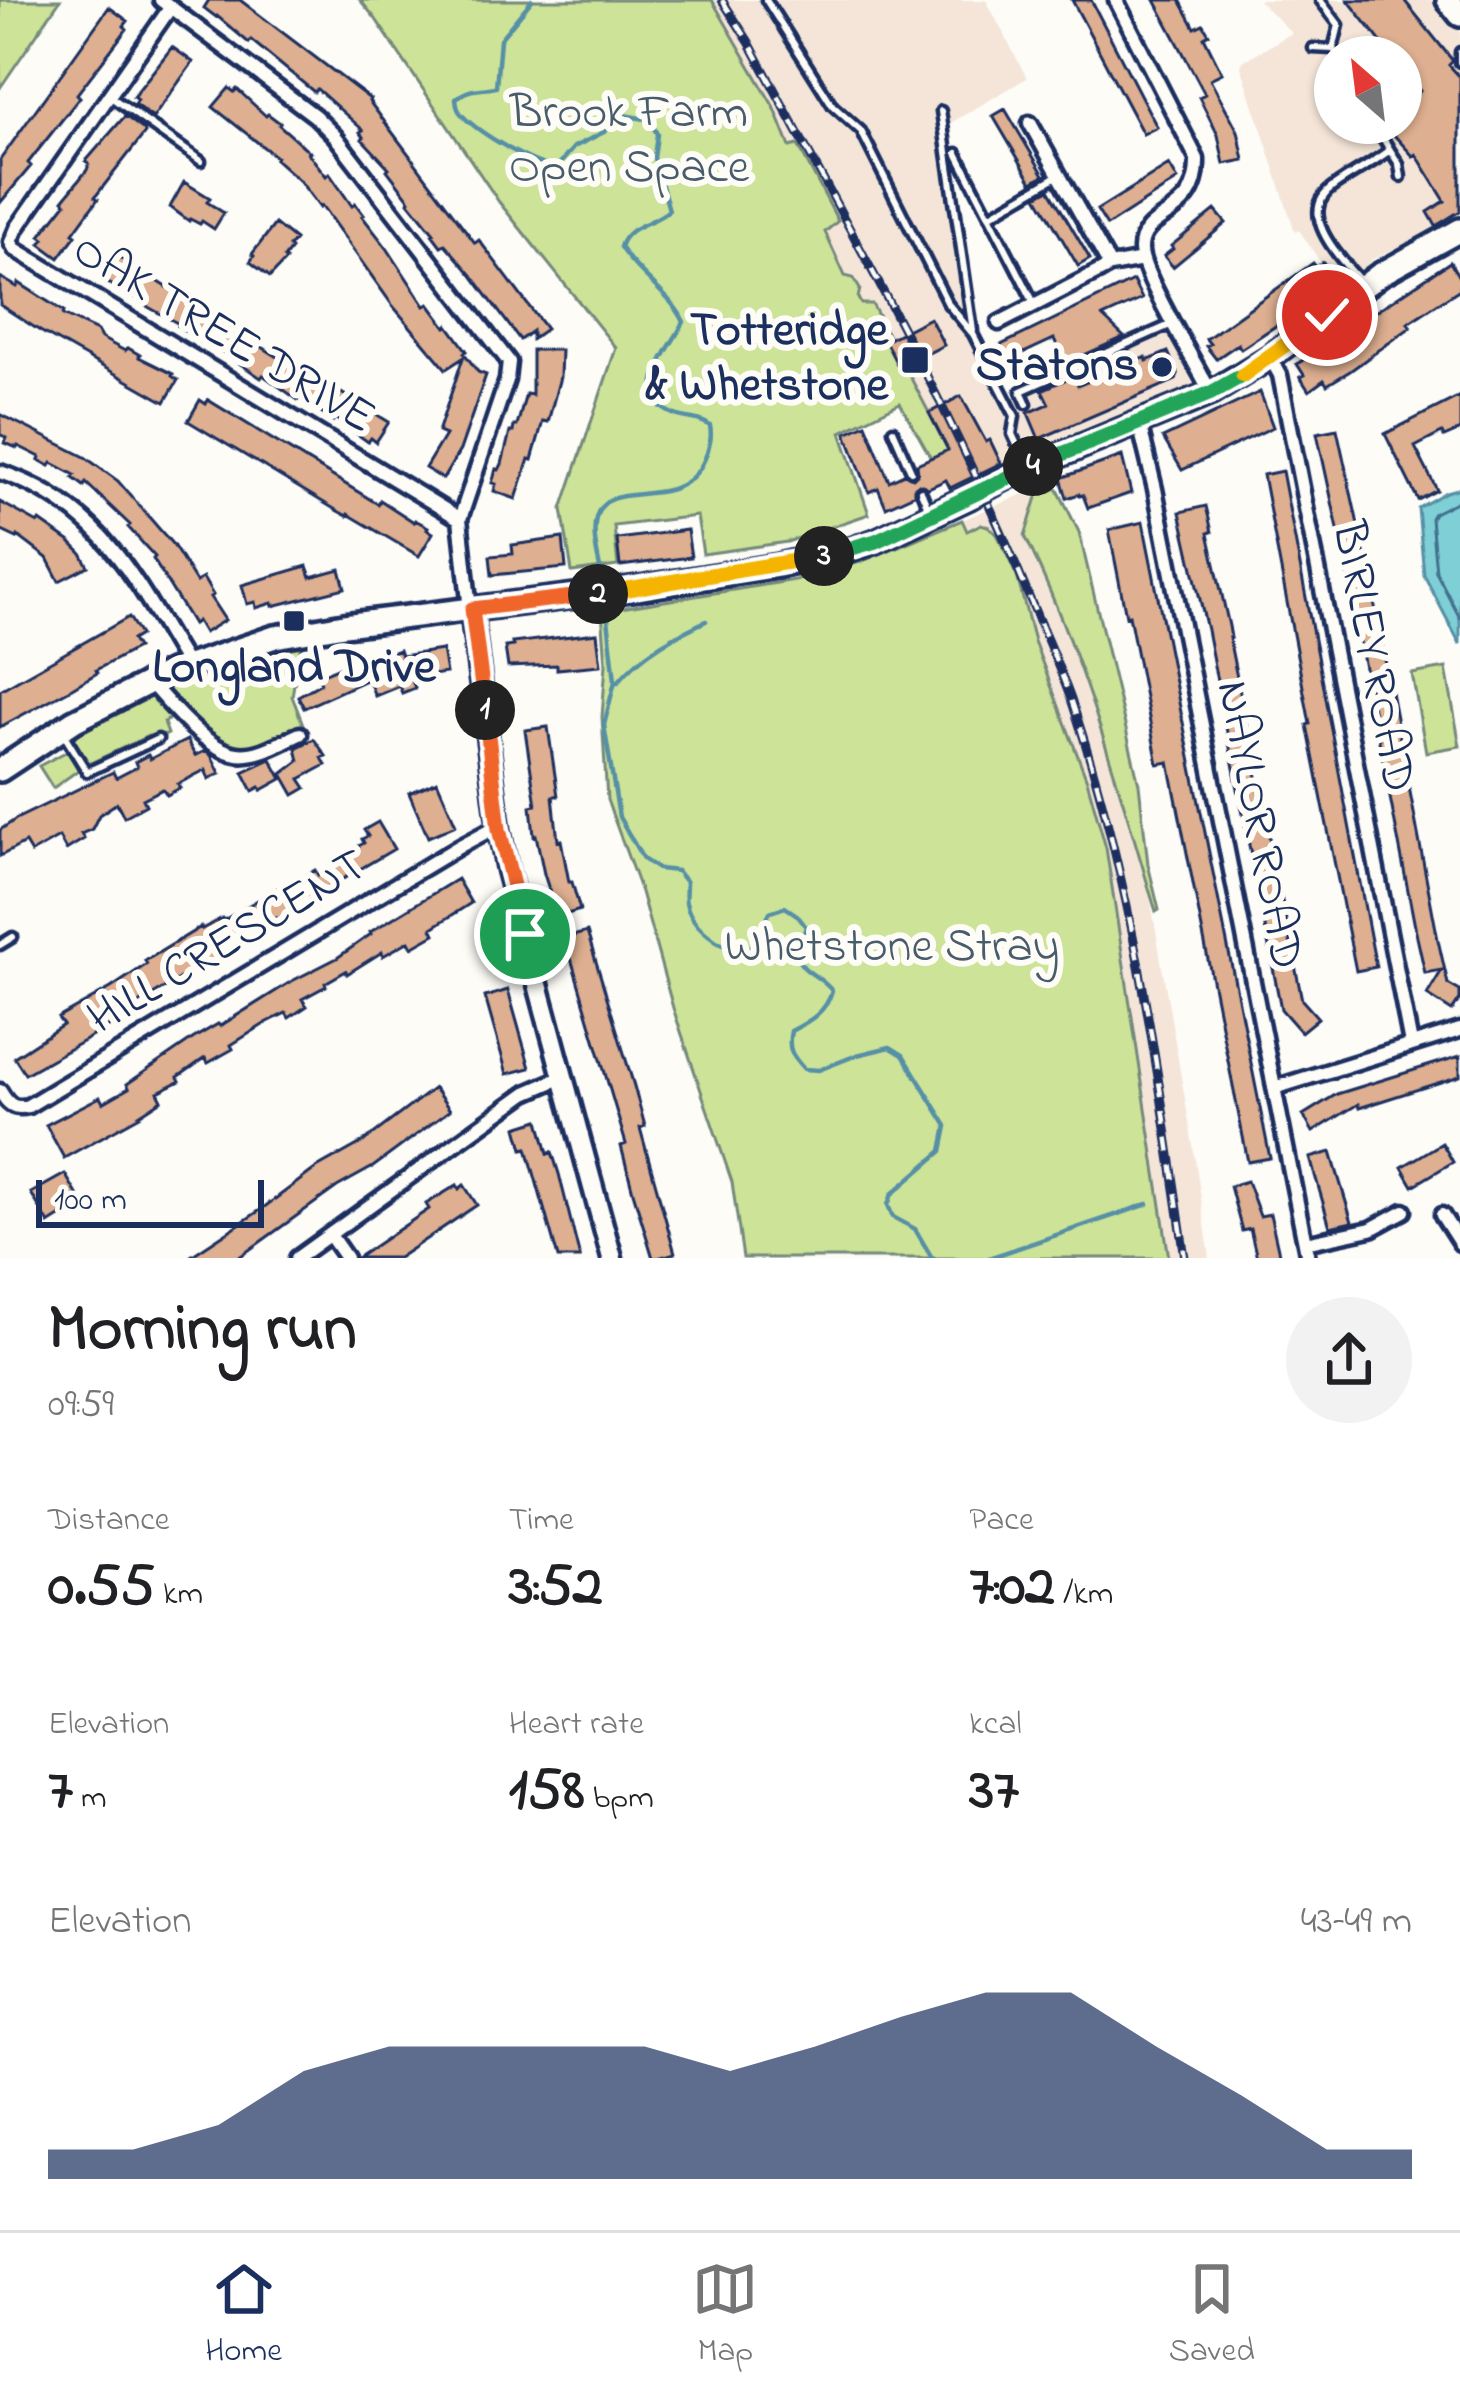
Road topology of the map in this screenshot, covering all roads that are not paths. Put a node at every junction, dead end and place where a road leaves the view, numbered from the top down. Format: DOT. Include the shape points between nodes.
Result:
graph roads {
  1 [pos="766,0"];
  2 [pos="1116,0"];
  3 [pos="1319,0"];
  4 [pos="1448,0"];
  5 [pos="165,4"];
  6 [pos="1460,15"];
  7 [pos="1336,36"];
  8 [pos="1460,52"];
  9 [pos="1460,62"];
  10 [pos="109,95"];
  11 [pos="941,111"];
  12 [pos="1030,123"];
  13 [pos="1387,144"];
  14 [pos="1390,150"];
  15 [pos="957,153"];
  16 [pos="201,161"];
  17 [pos="1059,175"];
  18 [pos="1401,177"];
  19 [pos="989,216"];
  20 [pos="1460,230"];
  21 [pos="1143,260"];
  22 [pos="1111,266"];
  23 [pos="1364,286"];
  24 [pos="1035,304"];
  25 [pos="999,323"];
  26 [pos="1173,324"];
  27 [pos="973,334"];
  28 [pos="1270,357"];
  29 [pos="1211,393"];
  30 [pos="1027,404"];
  31 [pos="1138,423"];
  32 [pos="893,430"];
  33 [pos="911,471"];
  34 [pos="0,472"];
  35 [pos="1018,472"];
  36 [pos="920,491"];
  37 [pos="932,515"];
  38 [pos="460,519"];
  39 [pos="471,609"];
  40 [pos="188,665"];
  41 [pos="150,682"];
  42 [pos="62,730"];
  43 [pos="300,734"];
  44 [pos="158,740"];
  45 [pos="0,770"];
  46 [pos="499,829"];
  47 [pos="13,937"];
  48 [pos="0,945"];
  49 [pos="1460,1030"];
  50 [pos="1411,1045"];
  51 [pos="563,1077"];
  52 [pos="1274,1088"];
  53 [pos="0,1091"];
  54 [pos="1404,1211"];
  55 [pos="1442,1215"];
  56 [pos="330,1235"];
  57 [pos="1305,1243"];
  58 [pos="1460,1243"];
  59 [pos="298,1258"];
  60 [pos="346,1258"];
  61 [pos="612,1258"];
  62 [pos="1308,1258"];
  1 -- 27 [label="lane" via="833,106 861,131 948,304"];
  2 -- 21 [label="street" via="1197,159 1189,198 1150,226"];
  3 -- 7 [label="lane" via="1339,25"];
  4 -- 6 [label="main road"];
  5 -- 10 [label="street, OAK TREE DRIVE"];
  5 -- 38 [label="street" via="335,136 509,362"];
  8 -- 9 [label="lane"];
  10 -- 16 [label="lane"];
  10 -- 38 [label="street, OAK TREE DRIVE" via="17,228 15,249"];
  11 -- 27 [label="lane"];
  12 -- 17 [label="street"];
  13 -- 14 [label="lane"];
  14 -- 18 [label="lane"];
  14 -- 23 [label="lane" via="1333,187 1316,208 1328,239"];
  15 -- 19 [label="lane"];
  17 -- 19 [label="lane"];
  17 -- 22 [label="street"];
  19 -- 24 [label="lane"];
  20 -- 23 [label="main road"];
  21 -- 22 [label="street"];
  21 -- 26 [label="street"];
  22 -- 24 [label="street"];
  23 -- 28 [label="main road"];
  24 -- 25 [label="street"];
  26 -- 29 [label="street"];
  26 -- 30 [label="lane" via="1021,392"];
  27 -- 35 [label="lane" via="1015,416"];
  28 -- 29 [label="main road"];
  28 -- 50 [label="street, BIRLEY ROAD" via="1280,375"];
  29 -- 31 [label="main road"];
  31 -- 35 [label="main road"];
  31 -- 52 [label="street, NAYLOR ROAD"];
  32 -- 33 [label="lane"];
  34 -- 40 [label="street" via="60,499 103,537"];
  35 -- 37 [label="main road, bridge"];
  36 -- 37 [label="lane"];
  37 -- 39 [label="main road" via="851,550 778,566"];
  38 -- 39 [label="street"];
  39 -- 40 [label="main road" via="308,630"];
  39 -- 46 [label="street"];
  40 -- 41 [label="main road"];
  41 -- 42 [label="main road"];
  41 -- 43 [label="street" via="233,754"];
  42 -- 44 [label="lane" via="86,772"];
  42 -- 45 [label="main road"];
  46 -- 51 [label="street"];
  46 -- 53 [label="street, HILL CRESCENT" via="28,1106 14,1107"];
  47 -- 48 [label="lane"];
  49 -- 50 [label="street"];
  50 -- 52 [label="street"];
  51 -- 56 [label="street" via="526,1093"];
  51 -- 61 [label="street"];
  52 -- 57 [label="street, NAYLOR ROAD"];
  54 -- 57 [label="street" via="1371,1229"];
  55 -- 58 [label="street"];
  56 -- 59 [label="street"];
  56 -- 60 [label="street"];
  57 -- 62 [label="street, NAYLOR ROAD"];
}
